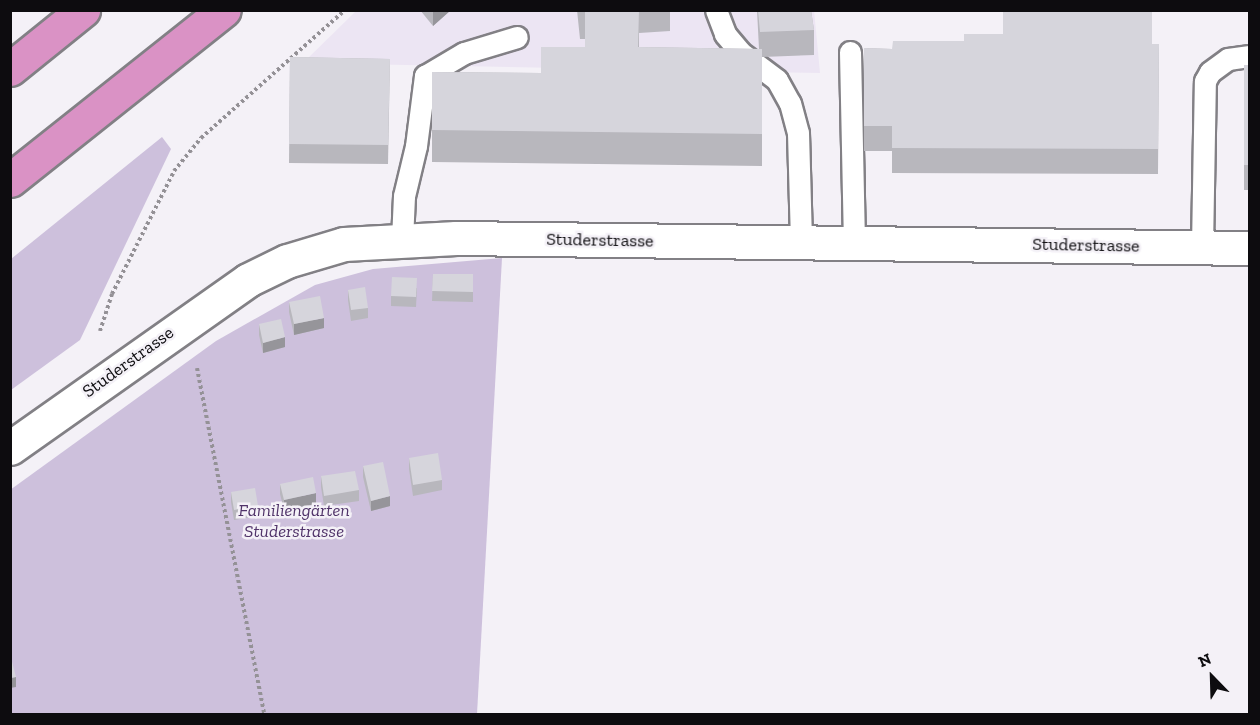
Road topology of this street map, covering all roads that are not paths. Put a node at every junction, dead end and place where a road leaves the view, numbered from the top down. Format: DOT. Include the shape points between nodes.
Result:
graph roads {
  1 [pos="83,10"];
  2 [pos="224,10"];
  3 [pos="716,10"];
  4 [pos="518,37"];
  5 [pos="849,52"];
  6 [pos="1250,56"];
  7 [pos="10,69"];
  8 [pos="10,180"];
  9 [pos="402,240"];
  10 [pos="801,242"];
  11 [pos="854,242"];
  12 [pos="1202,247"];
  13 [pos="1250,248"];
  14 [pos="10,448"];
  1 -- 7 [label="highway"];
  2 -- 8 [label="highway"];
  3 -- 10 [label="lane" via="724,34 740,52 777,80 790,103 798,133"];
  4 -- 9 [label="lane" via="464,53 425,76 416,146 404,196"];
  5 -- 11 [label="lane"];
  6 -- 12 [label="lane" via="1228,59 1210,72 1205,81"];
  9 -- 10 [label="street, Studerstrasse"];
  9 -- 14 [label="street, Studerstrasse" via="344,244 287,261 248,280"];
  10 -- 11 [label="street, Studerstrasse"];
  11 -- 12 [label="street, Studerstrasse"];
  12 -- 13 [label="street, Studerstrasse"];
}
